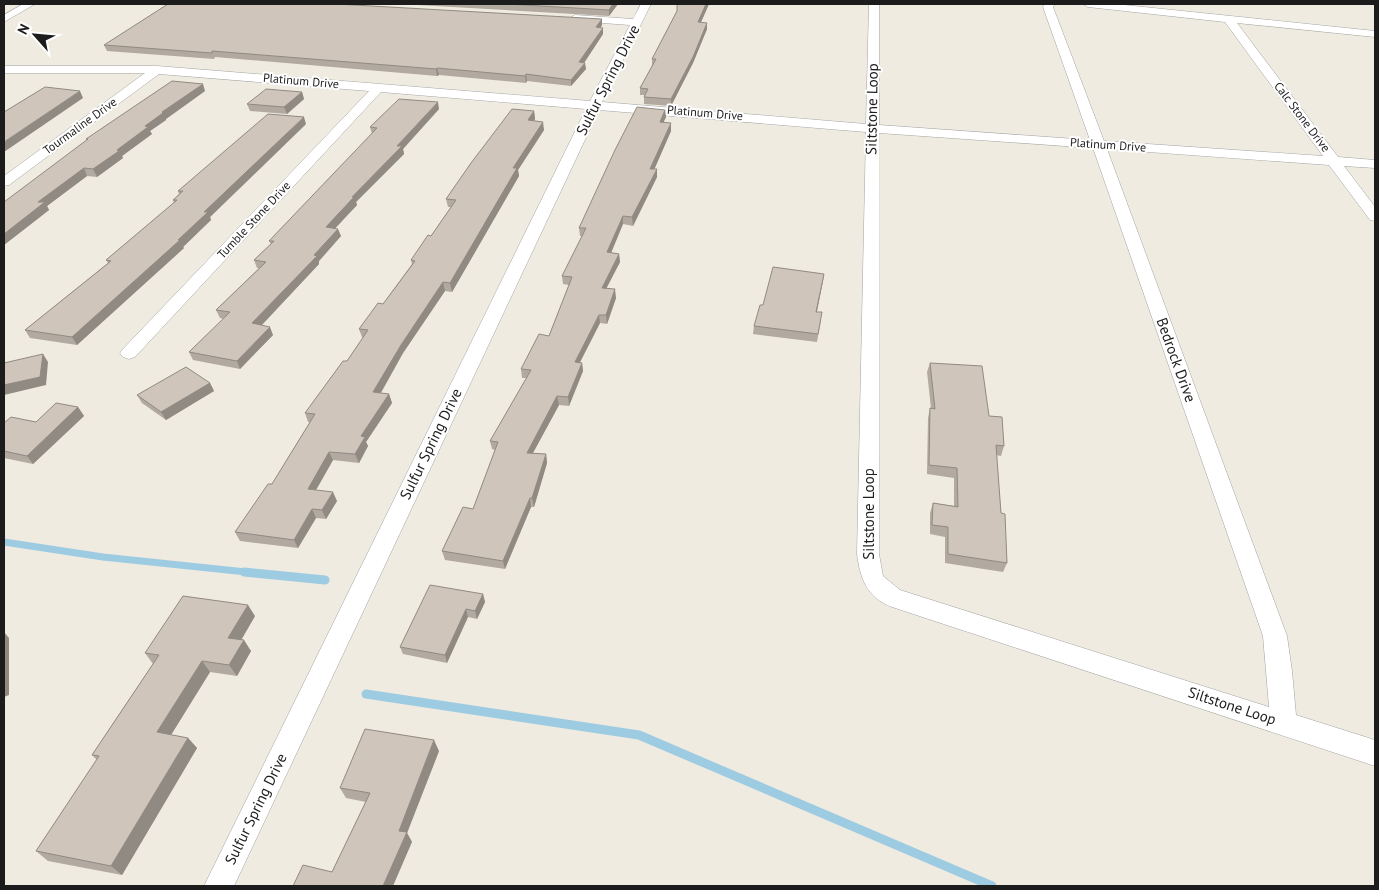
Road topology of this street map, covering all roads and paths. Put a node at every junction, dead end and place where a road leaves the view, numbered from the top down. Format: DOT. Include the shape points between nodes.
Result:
graph roads {
  1 [pos="30,4"];
  2 [pos="646,4"];
  3 [pos="874,4"];
  4 [pos="1050,4"];
  5 [pos="1088,4"];
  6 [pos="567,18"];
  7 [pos="1228,18"];
  8 [pos="4,19"];
  9 [pos="637,22"];
  10 [pos="1375,34"];
  11 [pos="4,69"];
  12 [pos="157,70"];
  13 [pos="379,87"];
  14 [pos="595,104"];
  15 [pos="872,128"];
  16 [pos="1099,144"];
  17 [pos="1335,161"];
  18 [pos="1375,164"];
  19 [pos="4,182"];
  20 [pos="1375,217"];
  21 [pos="130,353"];
  22 [pos="1283,722"];
  23 [pos="1375,753"];
  24 [pos="218,886"];
  1 -- 8 [label="street"];
  2 -- 9 [label="street, Sulfur Spring Drive"];
  3 -- 15 [label="street, Siltstone Loop"];
  4 -- 16 [label="street, Bedrock Drive" via="1048,7"];
  5 -- 7 [label="street"];
  6 -- 9 [label="street"];
  7 -- 10 [label="street"];
  7 -- 17 [label="street, Calc Stone Drive"];
  9 -- 14 [label="street, Sulfur Spring Drive"];
  11 -- 12 [label="street, Platinum Drive"];
  12 -- 13 [label="street, Platinum Drive"];
  12 -- 19 [label="street, Tourmaline Drive"];
  13 -- 14 [label="street, Platinum Drive"];
  13 -- 21 [label="street, Tumble Stone Drive"];
  14 -- 15 [label="street, Platinum Drive"];
  14 -- 24 [label="street, Sulfur Spring Drive"];
  15 -- 16 [label="street, Platinum Drive"];
  15 -- 22 [label="street, Siltstone Loop" via="868,554 870,575 876,587 892,597"];
  16 -- 17 [label="street, Platinum Drive"];
  16 -- 22 [label="street, Bedrock Drive" via="1275,636"];
  17 -- 18 [label="street, Platinum Drive"];
  17 -- 20 [label="street, Calc Stone Drive"];
  22 -- 23 [label="street, Siltstone Loop"];
}
